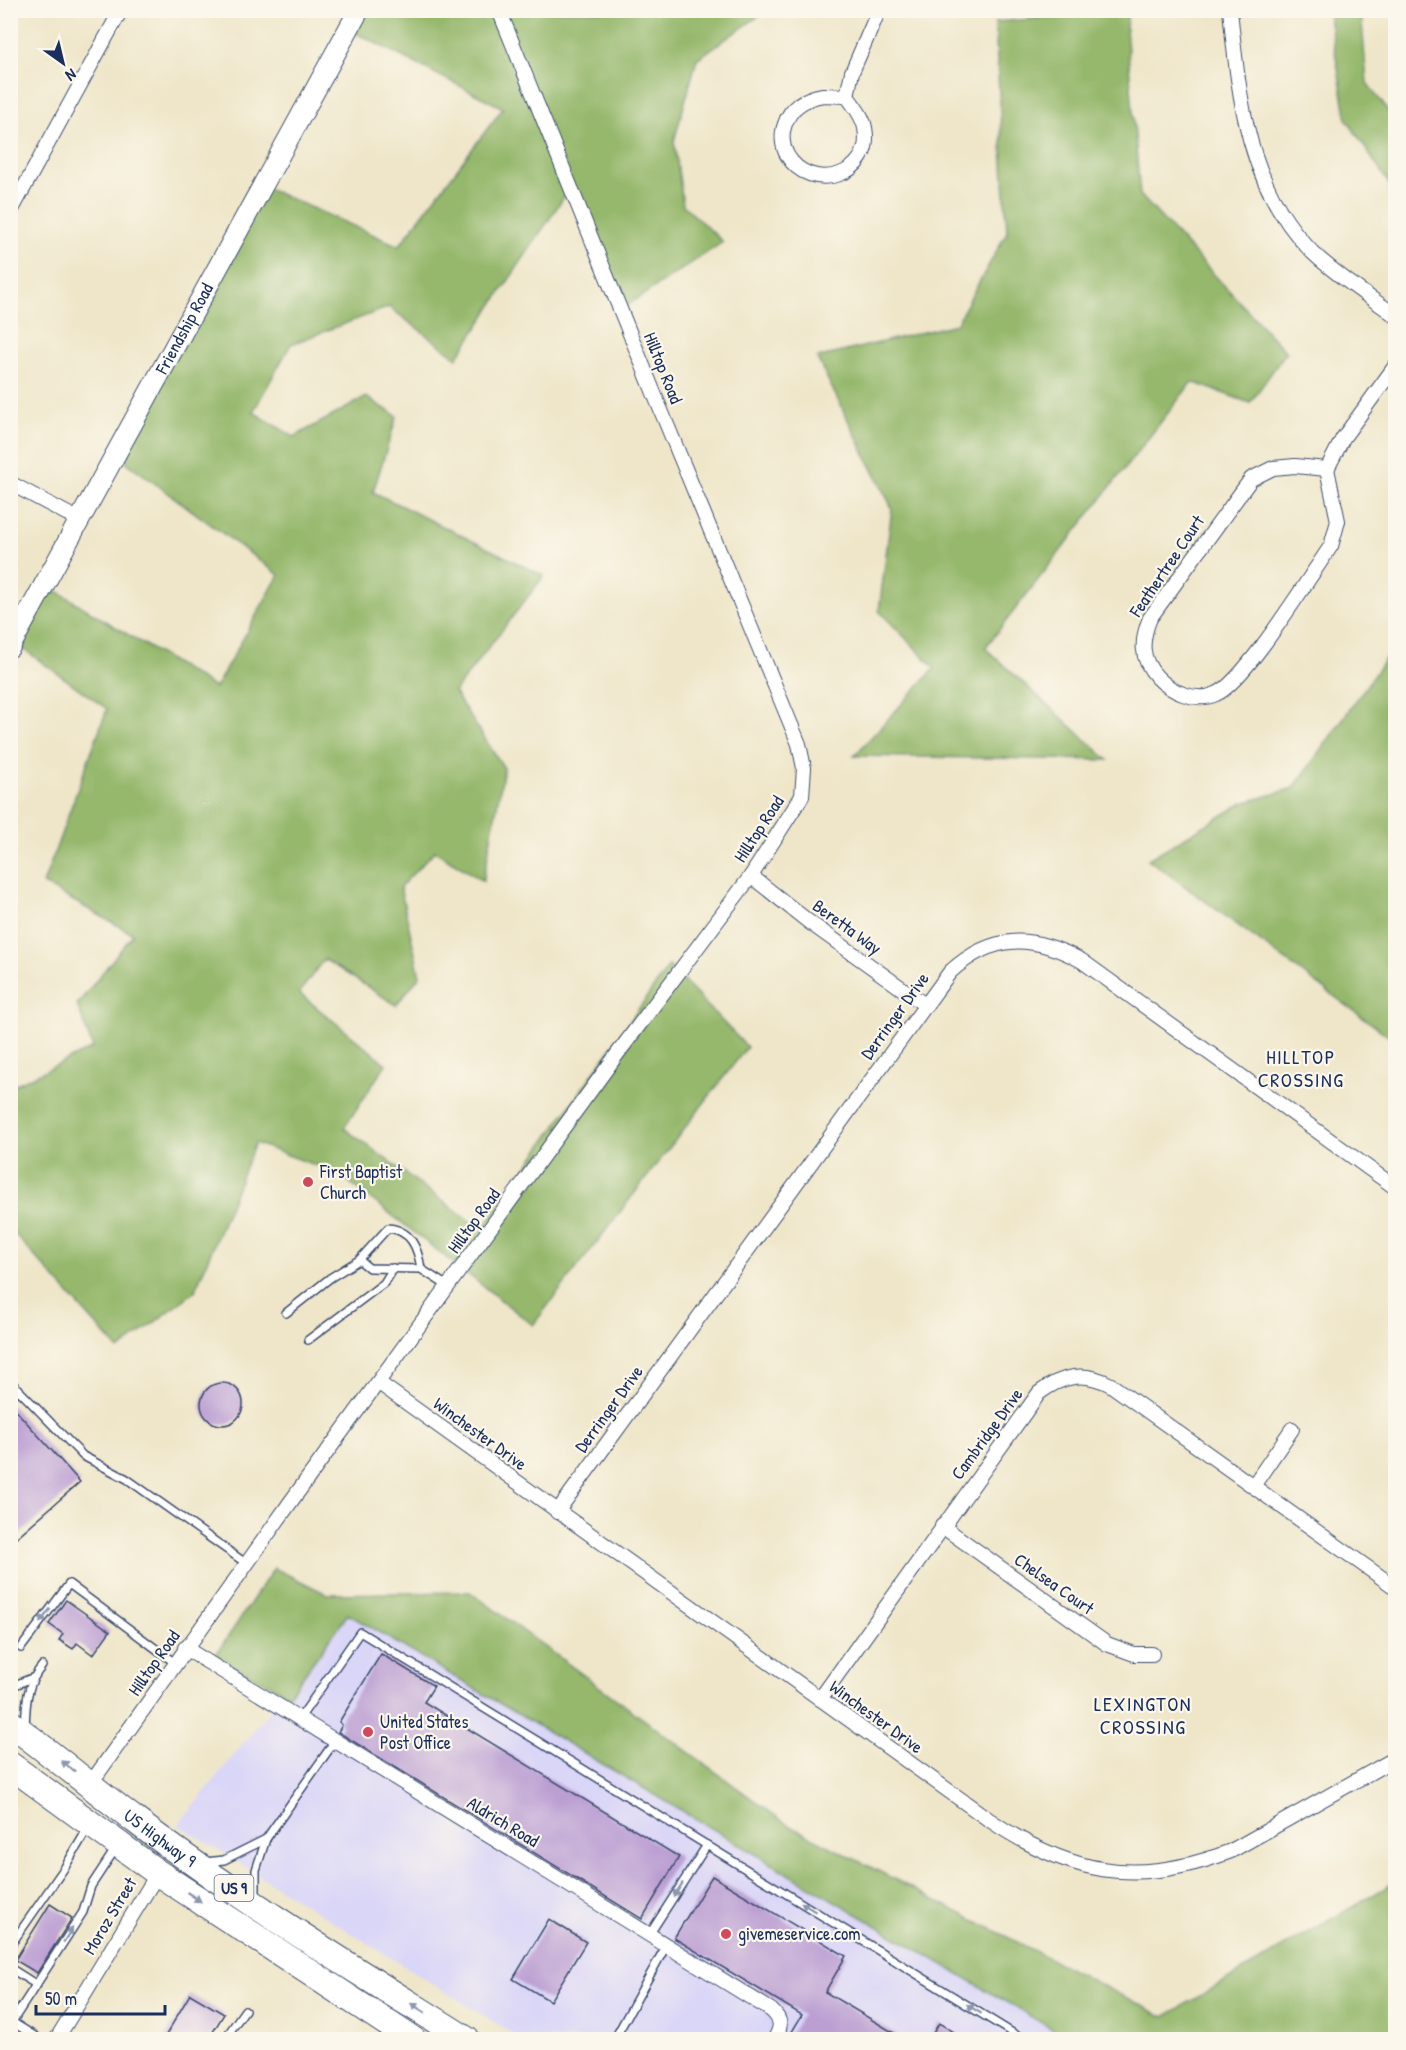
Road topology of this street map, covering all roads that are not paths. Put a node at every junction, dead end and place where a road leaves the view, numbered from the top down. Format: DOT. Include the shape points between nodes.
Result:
graph roads {
  1 [pos="121,10"];
  2 [pos="359,10"];
  3 [pos="499,10"];
  4 [pos="879,10"];
  5 [pos="1230,10"];
  6 [pos="847,96"];
  7 [pos="10,213"];
  8 [pos="1395,316"];
  9 [pos="1395,365"];
  10 [pos="1327,469"];
  11 [pos="10,483"];
  12 [pos="81,521"];
  13 [pos="10,647"];
  14 [pos="751,876"];
  15 [pos="925,1005"];
  16 [pos="1395,1188"];
  17 [pos="359,1260"];
  18 [pos="393,1268"];
  19 [pos="421,1269"];
  20 [pos="449,1287"];
  21 [pos="286,1313"];
  22 [pos="308,1340"];
  23 [pos="10,1381"];
  24 [pos="379,1383"];
  25 [pos="19,1389"];
  26 [pos="10,1397"];
  27 [pos="1292,1429"];
  28 [pos="1253,1486"];
  29 [pos="557,1512"];
  30 [pos="942,1526"];
  31 [pos="248,1565"];
  32 [pos="1395,1588"];
  33 [pos="21,1648"];
  34 [pos="185,1648"];
  35 [pos="1152,1653"];
  36 [pos="176,1663"];
  37 [pos="42,1666"];
  38 [pos="32,1678"];
  39 [pos="10,1687"];
  40 [pos="819,1699"];
  41 [pos="300,1718"];
  42 [pos="17,1728"];
  43 [pos="335,1741"];
  44 [pos="1395,1758"];
  45 [pos="10,1764"];
  46 [pos="91,1783"];
  47 [pos="90,1823"];
  48 [pos="266,1839"];
  49 [pos="118,1844"];
  50 [pos="707,1845"];
  51 [pos="197,1863"];
  52 [pos="158,1873"];
  53 [pos="256,1904"];
  54 [pos="650,1935"];
  55 [pos="10,1946"];
  56 [pos="666,1946"];
  57 [pos="10,1968"];
  58 [pos="37,1985"];
  59 [pos="245,2010"];
  60 [pos="399,2035"];
  61 [pos="41,2040"];
  62 [pos="56,2040"];
  63 [pos="224,2040"];
  64 [pos="467,2040"];
  65 [pos="614,2040"];
  66 [pos="774,2040"];
  67 [pos="1024,2040"];
  1 -- 7 [label="street"];
  2 -- 12 [label="street, Friendship Road"];
  3 -- 14 [label="street, Hilltop Road" via="800,744 804,768 802,796"];
  4 -- 6 [label="street" via="852,72"];
  5 -- 8 [label="street" via="1246,131 1260,173 1279,209 1298,236 1325,263"];
  6 -- 6 [label="street" via="810,97 788,116 783,142 800,171 813,177 835,177 855,165 863,153 865,128"];
  9 -- 10 [label="street" via="1343,438"];
  10 -- 10 [label="street, Feathertree Court" via="1338,521 1331,546 1239,677 1217,694 1198,697 1184,695 1159,679 1144,656 1142,644 1150,618 1240,491 1251,479 1273,468"];
  11 -- 12 [label="street"];
  12 -- 13 [label="street, Friendship Road"];
  14 -- 15 [label="street, Beretta Way"];
  14 -- 20 [label="street, Hilltop Road"];
  15 -- 16 [label="street, Derringer Drive" via="950,972 966,958 990,946 1019,941 1061,950 1092,968"];
  15 -- 29 [label="street, Derringer Drive"];
  17 -- 18 [label="lane" via="369,1268"];
  17 -- 19 [label="lane" via="388,1227 399,1229 412,1240"];
  17 -- 21 [label="lane"];
  18 -- 19 [label="lane"];
  18 -- 22 [label="lane" via="384,1283"];
  19 -- 20 [label="lane"];
  20 -- 24 [label="street, Hilltop Road"];
  23 -- 25 [label="lane"];
  24 -- 29 [label="street, Winchester Drive"];
  24 -- 31 [label="street, Hilltop Road"];
  25 -- 26 [label="lane"];
  25 -- 31 [label="lane" via="84,1456 127,1479"];
  27 -- 28 [label="street"];
  28 -- 30 [label="street, Cambridge Drive" via="1111,1385 1092,1377 1070,1377 1039,1393"];
  28 -- 32 [label="street, Cambridge Drive"];
  29 -- 40 [label="street, Winchester Drive"];
  30 -- 35 [label="street, Chelsea Court" via="1107,1644 1134,1654"];
  30 -- 40 [label="street, Cambridge Drive"];
  31 -- 34 [label="street, Hilltop Road"];
  36 -- 33 [label="lane, one-way" via="69,1584"];
  34 -- 36 [label="street, Hilltop Road"];
  34 -- 41 [label="street, Aldrich Road"];
  36 -- 46 [label="street, Hilltop Road"];
  37 -- 38 [label="lane"];
  38 -- 39 [label="lane"];
  38 -- 42 [label="lane"];
  40 -- 44 [label="street, Winchester Drive" via="1024,1844 1100,1869 1157,1871 1206,1861 1231,1851"];
  41 -- 43 [label="street, Aldrich Road"];
  41 -- 50 [label="lane" via="360,1632"];
  46 -- 42 [label="highway, US Highway 9 / US 9, one-way"];
  43 -- 48 [label="lane"];
  43 -- 54 [label="street, Aldrich Road"];
  45 -- 47 [label="highway, US Highway 9 / US 9"];
  46 -- 51 [label="highway, US Highway 9 / US 9" via="136,1821"];
  47 -- 49 [label="highway, US Highway 9 / US 9"];
  47 -- 55 [label="lane" via="65,1867"];
  48 -- 51 [label="lane" via="224,1860"];
  48 -- 53 [label="lane" via="256,1870"];
  49 -- 52 [label="highway, US Highway 9 / US 9"];
  58 -- 49 [label="lane, one-way" via="83,1911 94,1879"];
  50 -- 54 [label="lane, one-way"];
  67 -- 50 [label="lane, one-way"];
  51 -- 53 [label="highway, US Highway 9 / US 9"];
  52 -- 60 [label="highway, US Highway 9 / US 9, one-way"];
  52 -- 62 [label="street, Moroz Street"];
  64 -- 53 [label="highway, US Highway 9 / US 9, one-way"];
  54 -- 56 [label="street, Aldrich Road"];
  56 -- 65 [label="lane"];
  56 -- 66 [label="street, Aldrich Road" via="771,2010 781,2023"];
  57 -- 58 [label="lane"];
  58 -- 61 [label="lane" via="12,2022"];
  59 -- 63 [label="lane"];
}
